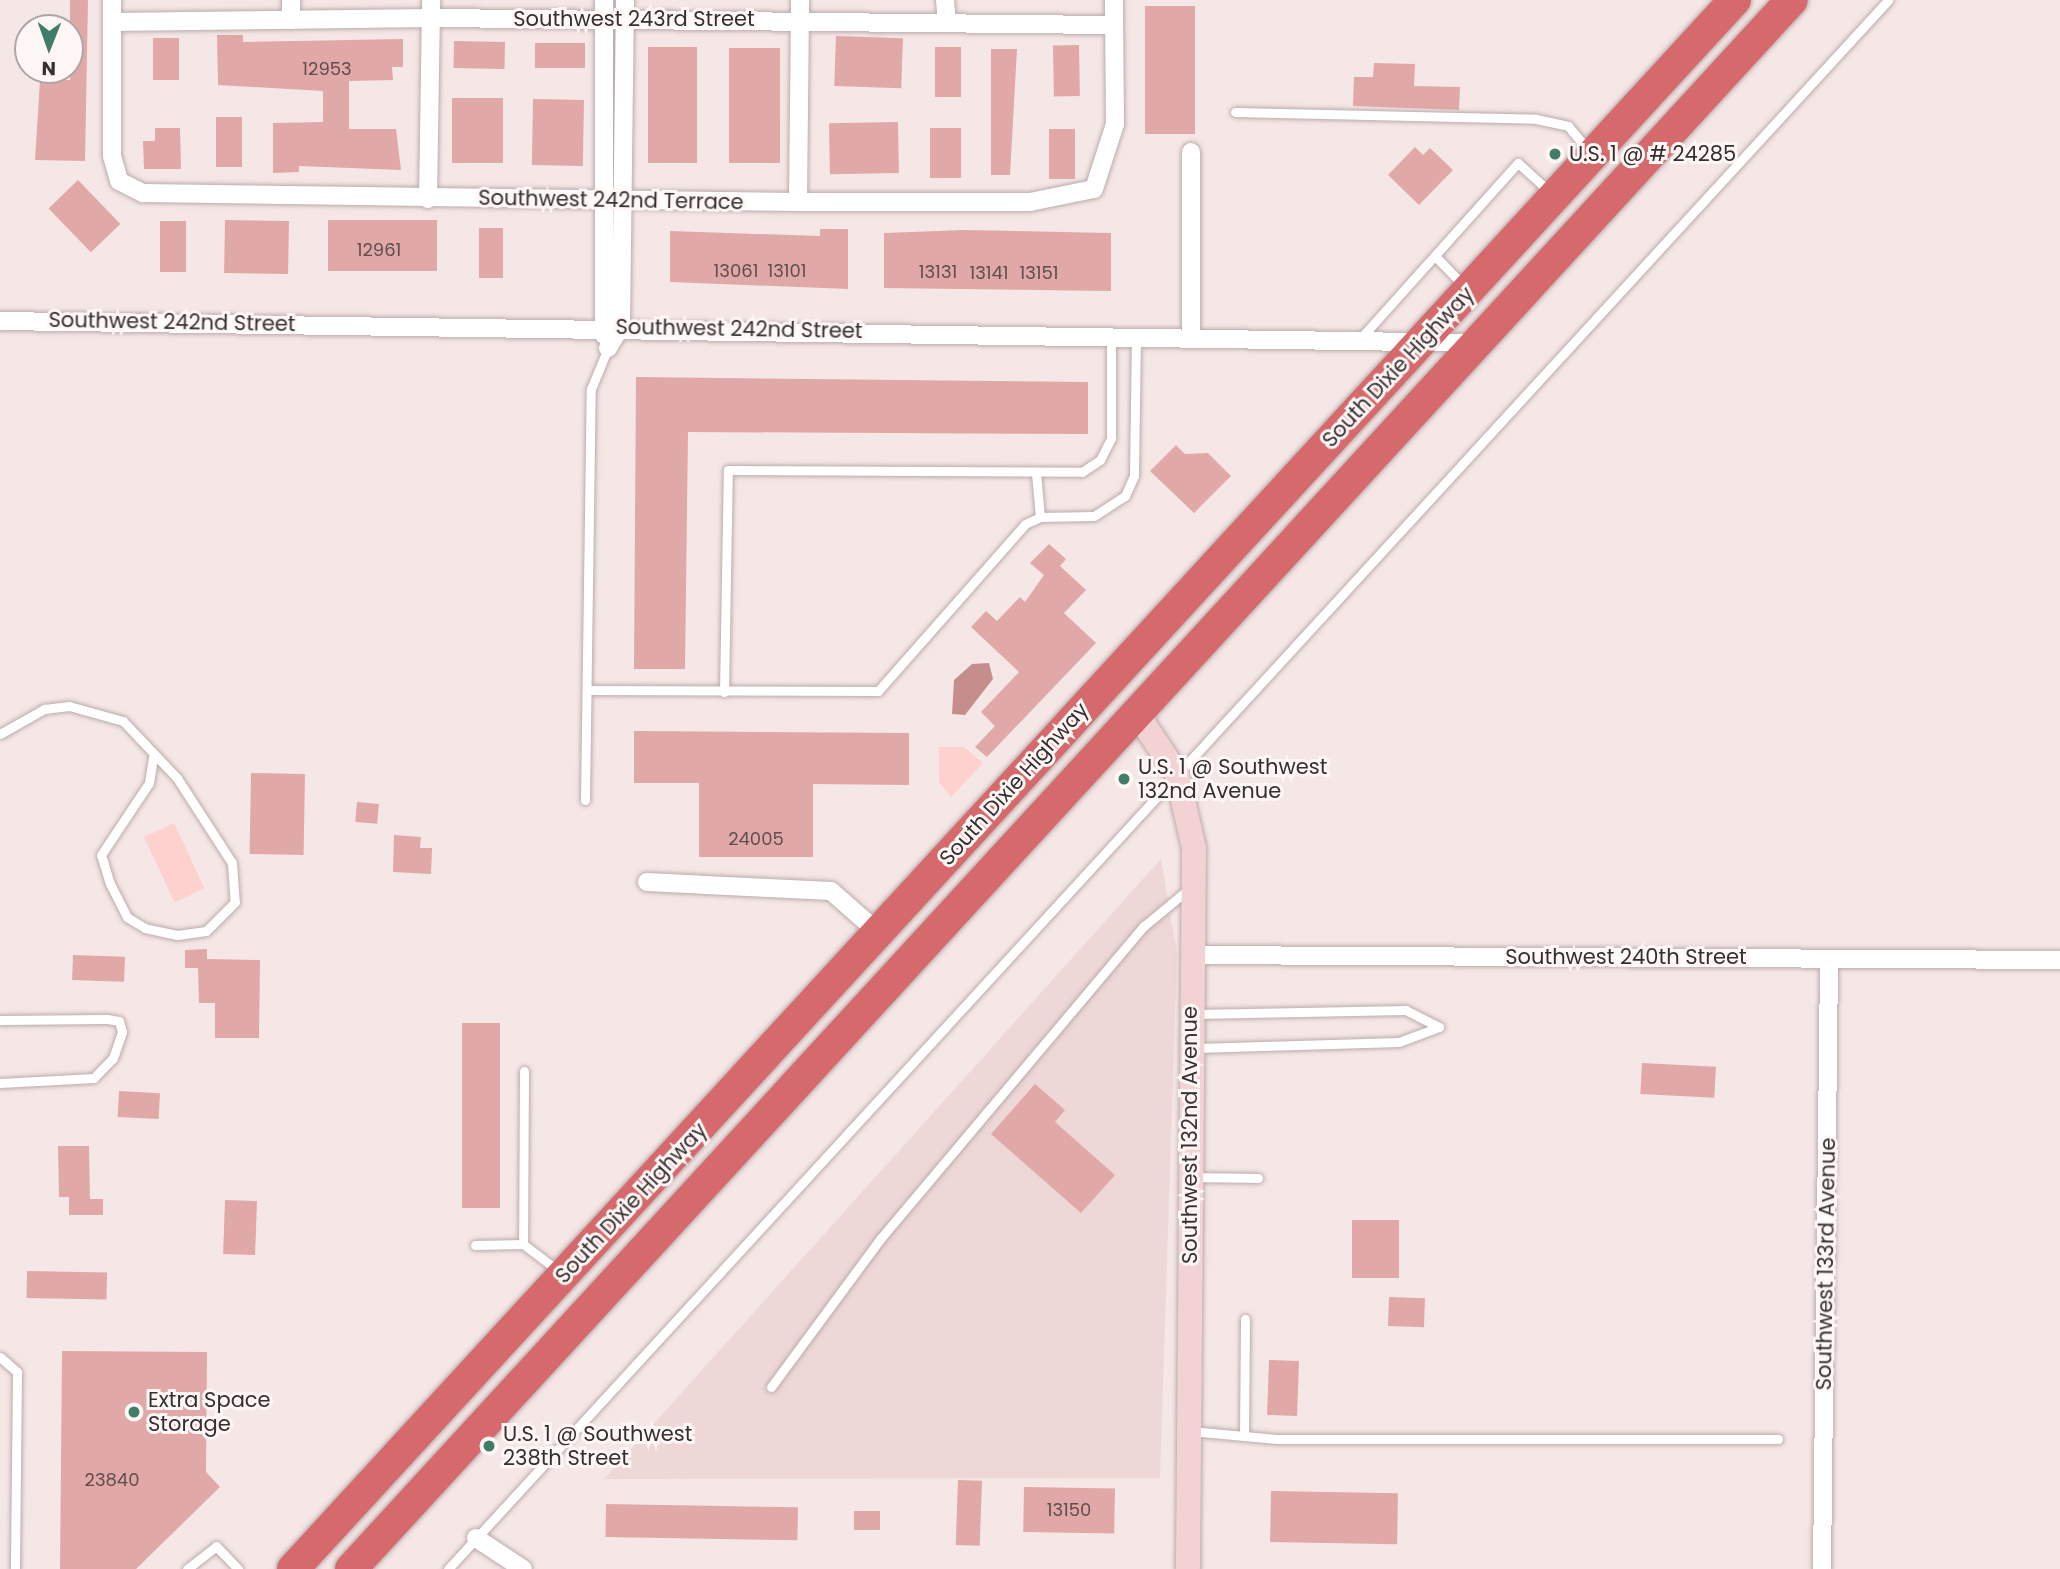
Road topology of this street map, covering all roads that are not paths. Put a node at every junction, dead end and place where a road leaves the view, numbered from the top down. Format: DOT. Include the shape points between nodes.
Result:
graph roads {
  1 [pos="112,0"];
  2 [pos="291,0"];
  3 [pos="604,0"];
  4 [pos="625,0"];
  5 [pos="800,0"];
  6 [pos="945,0"];
  7 [pos="1114,0"];
  8 [pos="1735,0"];
  9 [pos="1763,0"];
  10 [pos="1792,0"];
  11 [pos="1888,0"];
  12 [pos="431,9"];
  13 [pos="290,20"];
  14 [pos="604,20"];
  15 [pos="625,20"];
  16 [pos="800,20"];
  17 [pos="112,22"];
  18 [pos="947,22"];
  19 [pos="1114,24"];
  20 [pos="1235,112"];
  21 [pos="1191,152"];
  22 [pos="1593,155"];
  23 [pos="1555,196"];
  24 [pos="428,199"];
  25 [pos="601,199"];
  26 [pos="622,199"];
  27 [pos="798,202"];
  28 [pos="1575,237"];
  29 [pos="1435,256"];
  30 [pos="1468,290"];
  31 [pos="0,321"];
  32 [pos="601,326"];
  33 [pos="621,326"];
  34 [pos="1111,335"];
  35 [pos="1136,336"];
  36 [pos="1191,336"];
  37 [pos="1359,340"];
  38 [pos="1421,341"];
  39 [pos="1477,344"];
  40 [pos="608,348"];
  41 [pos="1032,473"];
  42 [pos="1287,486"];
  43 [pos="1036,518"];
  44 [pos="587,690"];
  45 [pos="724,692"];
  46 [pos="1138,715"];
  47 [pos="0,734"];
  48 [pos="153,757"];
  49 [pos="1177,774"];
  50 [pos="585,800"];
  51 [pos="647,882"];
  52 [pos="1194,885"];
  53 [pos="879,933"];
  54 [pos="1192,955"];
  55 [pos="1829,959"];
  56 [pos="2060,960"];
  57 [pos="1191,1014"];
  58 [pos="0,1020"];
  59 [pos="1191,1048"];
  60 [pos="524,1071"];
  61 [pos="0,1083"];
  62 [pos="1189,1177"];
  63 [pos="1258,1178"];
  64 [pos="523,1244"];
  65 [pos="475,1245"];
  66 [pos="565,1275"];
  67 [pos="1245,1319"];
  68 [pos="0,1357"];
  69 [pos="771,1387"];
  70 [pos="1189,1431"];
  71 [pos="1244,1436"];
  72 [pos="1778,1439"];
  73 [pos="476,1538"];
  74 [pos="15,1569"];
  75 [pos="187,1569"];
  76 [pos="238,1569"];
  77 [pos="293,1569"];
  78 [pos="351,1569"];
  79 [pos="448,1569"];
  80 [pos="523,1569"];
  81 [pos="1188,1569"];
  82 [pos="1822,1569"];
  1 -- 17 [label="street"];
  2 -- 13 [label="street"];
  3 -- 14 [label="street"];
  4 -- 15 [label="street"];
  5 -- 16 [label="street"];
  6 -- 18 [label="street"];
  7 -- 19 [label="street"];
  8 -- 22 [label="highway, South Dixie Highway"];
  9 -- 28 [label="highway" via="1610,167"];
  10 -- 28 [label="highway, South Dixie Highway"];
  11 -- 49 [label="lane"];
  12 -- 13 [label="street, Southwest 243rd Street"];
  12 -- 14 [label="street, Southwest 243rd Street"];
  12 -- 24 [label="street"];
  13 -- 17 [label="street, Southwest 243rd Street"];
  14 -- 15 [label="street, Southwest 243rd Street"];
  14 -- 25 [label="street"];
  15 -- 16 [label="street, Southwest 243rd Street"];
  15 -- 26 [label="street"];
  16 -- 18 [label="street, Southwest 243rd Street"];
  16 -- 27 [label="street"];
  17 -- 24 [label="street, Southwest 242nd Terrace" via="112,156 127,188 164,197"];
  18 -- 19 [label="street, Southwest 243rd Street"];
  19 -- 27 [label="street, Southwest 242nd Terrace" via="1115,124 1094,189 1030,202"];
  20 -- 22 [label="lane" via="1536,118 1568,127"];
  21 -- 36 [label="street"];
  22 -- 23 [label="highway, South Dixie Highway"];
  23 -- 29 [label="lane" via="1518,163"];
  23 -- 30 [label="highway, South Dixie Highway"];
  24 -- 25 [label="street, Southwest 242nd Terrace"];
  25 -- 26 [label="street, Southwest 242nd Terrace"];
  25 -- 32 [label="street"];
  26 -- 27 [label="street, Southwest 242nd Terrace"];
  26 -- 33 [label="street"];
  28 -- 39 [label="highway, South Dixie Highway"];
  29 -- 30 [label="lane"];
  29 -- 37 [label="lane"];
  30 -- 38 [label="highway, South Dixie Highway"];
  31 -- 32 [label="street, Southwest 242nd Street"];
  32 -- 33 [label="street, Southwest 242nd Street"];
  32 -- 40 [label="street"];
  33 -- 34 [label="street, Southwest 242nd Street"];
  33 -- 40 [label="street"];
  34 -- 35 [label="street, Southwest 242nd Street"];
  34 -- 41 [label="lane" via="1108,449 1082,472"];
  35 -- 36 [label="street, Southwest 242nd Street"];
  35 -- 43 [label="lane" via="1131,487 1094,516"];
  36 -- 37 [label="street, Southwest 242nd Street"];
  37 -- 38 [label="street, Southwest 242nd Street"];
  38 -- 39 [label="street, Southwest 242nd Street"];
  38 -- 42 [label="highway, South Dixie Highway"];
  39 -- 46 [label="highway, South Dixie Highway"];
  40 -- 44 [label="lane" via="591,389"];
  41 -- 43 [label="lane"];
  41 -- 45 [label="lane" via="727,470"];
  42 -- 46 [label="highway" via="1270,533 1153,664 1140,690"];
  42 -- 53 [label="highway, South Dixie Highway"];
  43 -- 45 [label="lane" via="878,691"];
  44 -- 45 [label="lane"];
  44 -- 50 [label="lane"];
  46 -- 49 [label="street, Southwest 132nd Avenue"];
  46 -- 53 [label="highway" via="1087,736 985,848"];
  46 -- 78 [label="highway, South Dixie Highway"];
  47 -- 48 [label="lane" via="44,709 101,710 123,721"];
  48 -- 48 [label="lane" via="149,783 108,835 101,855 127,917 145,928 177,935 206,931 235,902 232,863 177,778"];
  49 -- 52 [label="street, Southwest 132nd Avenue" via="1193,830"];
  49 -- 73 [label="lane"];
  51 -- 53 [label="street" via="831,891"];
  52 -- 54 [label="street, Southwest 132nd Avenue"];
  52 -- 69 [label="lane" via="1144,926 1063,1021 881,1238"];
  53 -- 66 [label="highway, South Dixie Highway"];
  54 -- 55 [label="street, Southwest 240th Street"];
  54 -- 57 [label="street, Southwest 132nd Avenue"];
  55 -- 56 [label="street, Southwest 240th Street"];
  55 -- 82 [label="street, Southwest 133rd Avenue"];
  57 -- 59 [label="street, Southwest 132nd Avenue"];
  57 -- 59 [label="lane" via="1406,1010 1439,1027 1399,1042"];
  58 -- 61 [label="lane" via="107,1019 119,1021 121,1032 113,1058 94,1078"];
  59 -- 62 [label="street, Southwest 132nd Avenue"];
  60 -- 64 [label="lane"];
  62 -- 63 [label="lane"];
  62 -- 70 [label="street, Southwest 132nd Avenue"];
  64 -- 65 [label="lane"];
  64 -- 66 [label="lane"];
  66 -- 77 [label="highway, South Dixie Highway"];
  67 -- 71 [label="lane"];
  68 -- 74 [label="lane" via="17,1372"];
  70 -- 71 [label="lane"];
  70 -- 81 [label="street, Southwest 132nd Avenue"];
  71 -- 72 [label="lane"];
  73 -- 79 [label="lane"];
  73 -- 80 [label="street"];
  75 -- 76 [label="lane" via="216,1546"];
}
